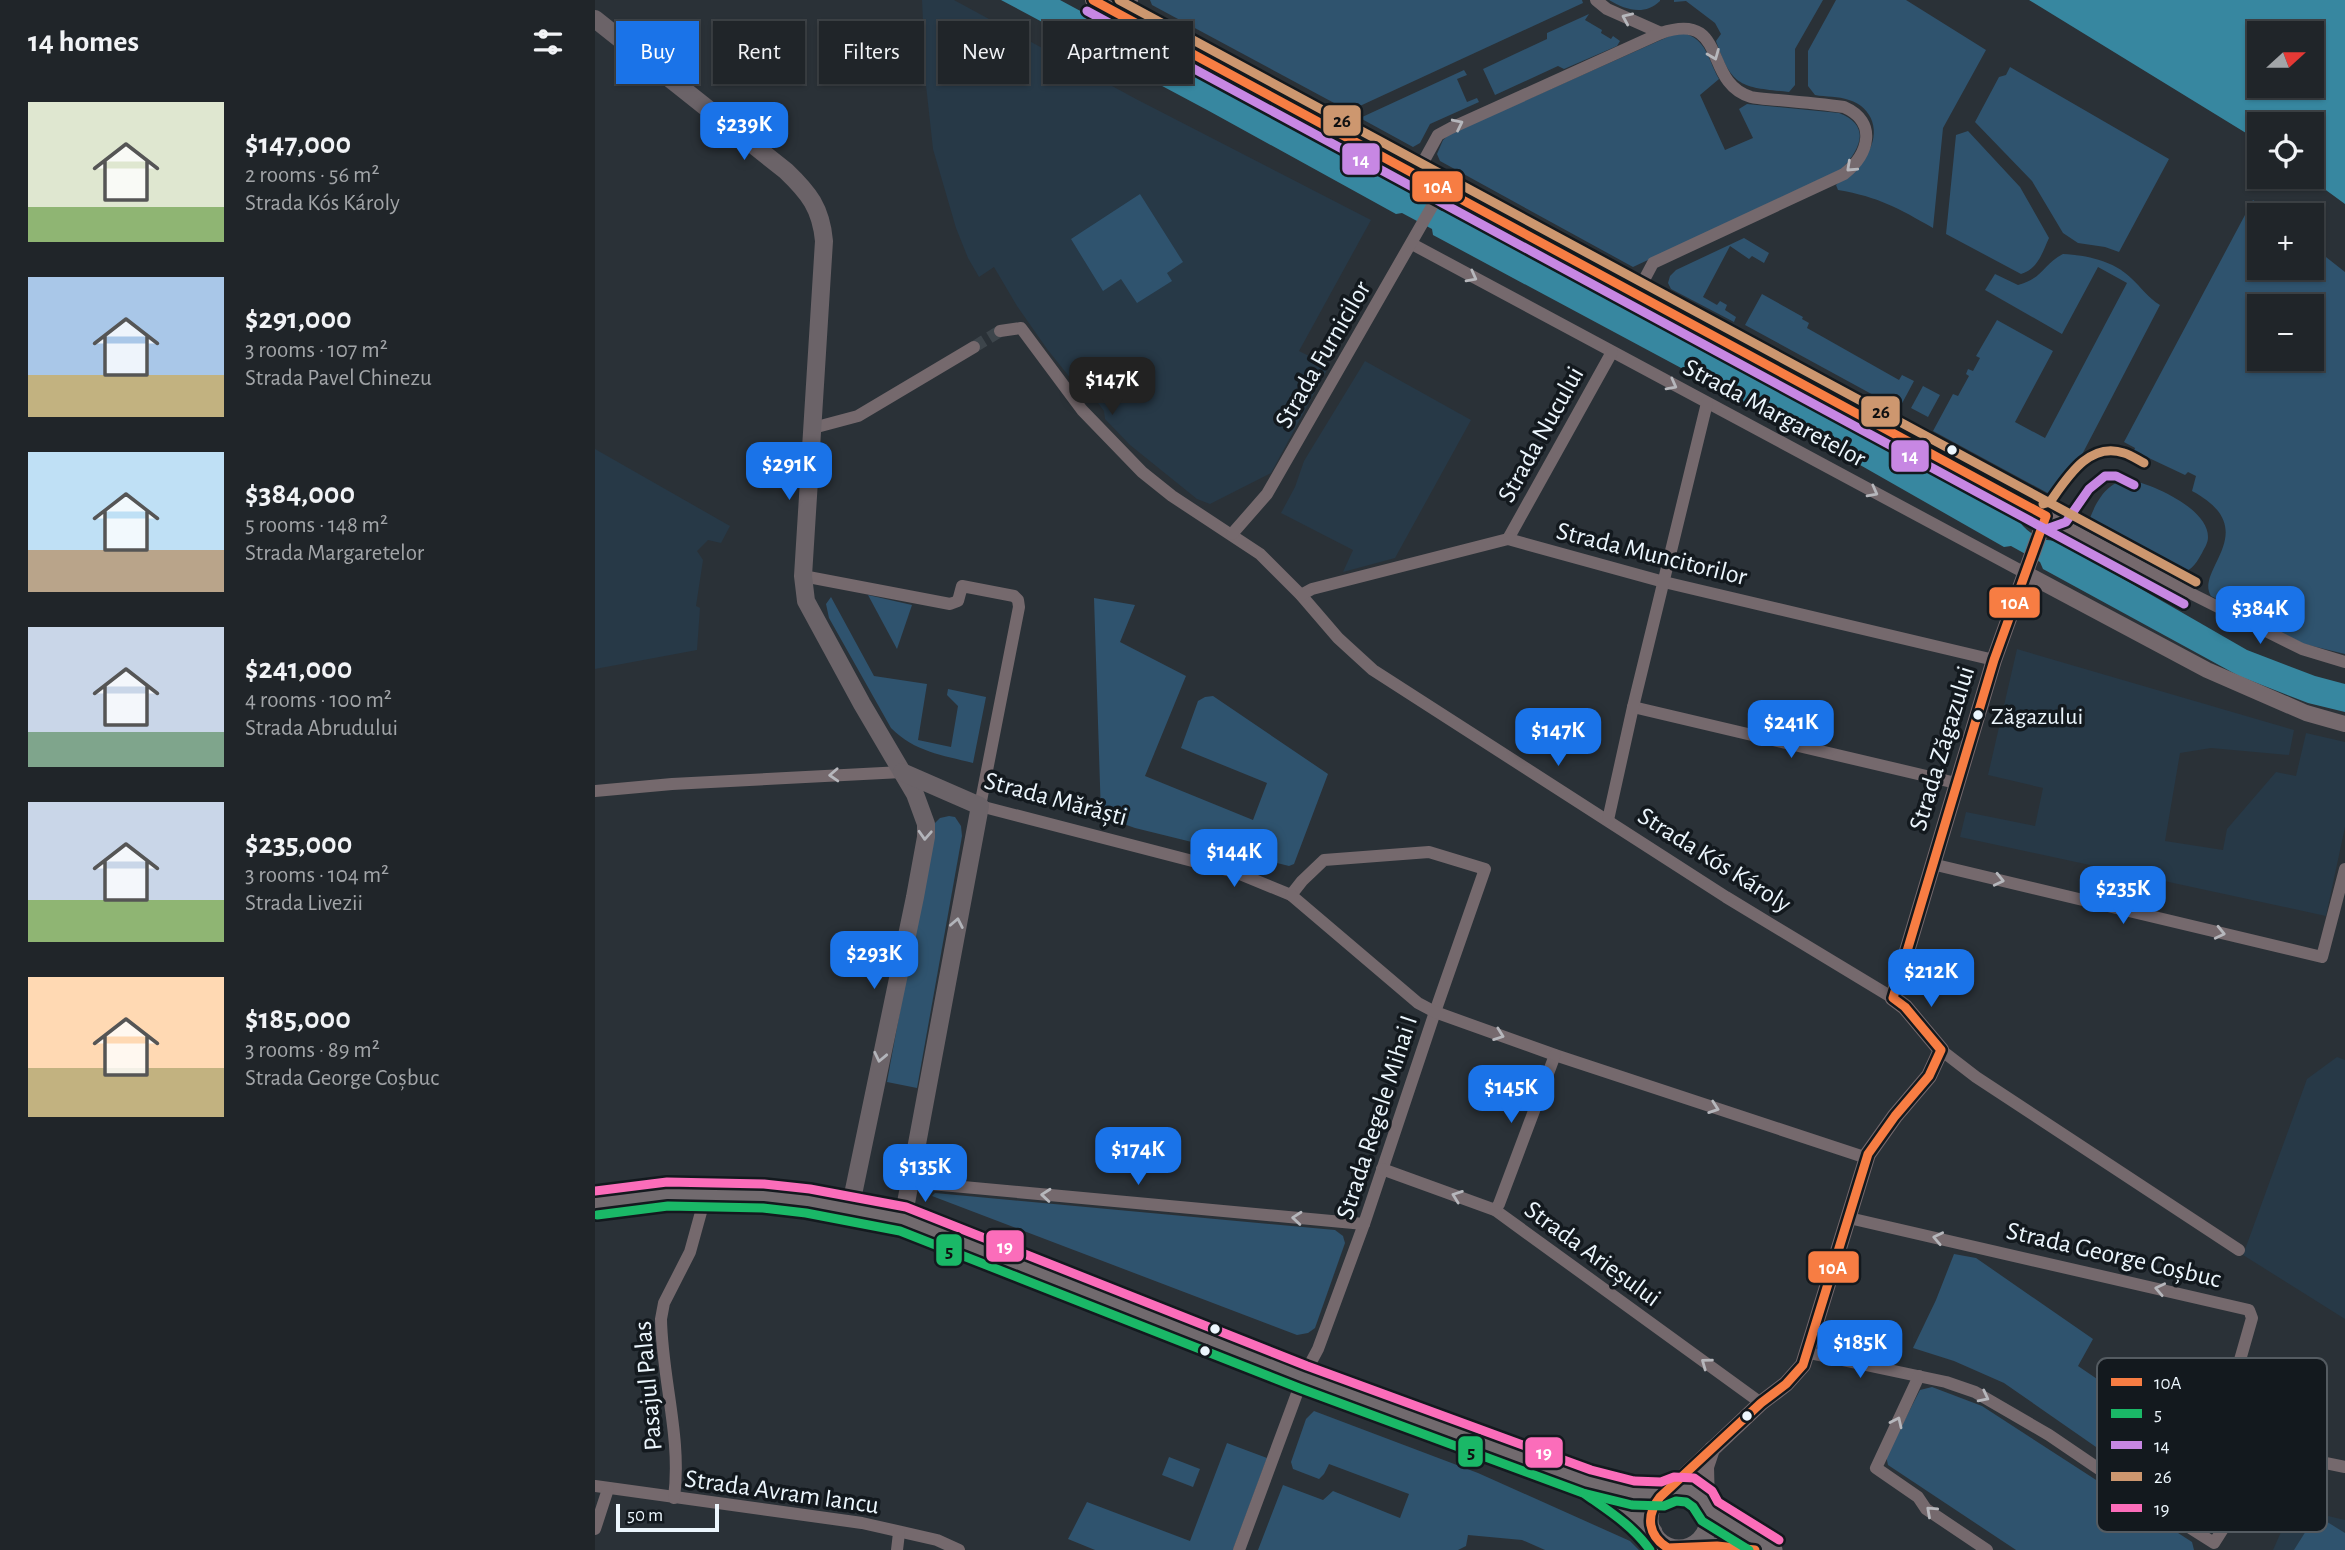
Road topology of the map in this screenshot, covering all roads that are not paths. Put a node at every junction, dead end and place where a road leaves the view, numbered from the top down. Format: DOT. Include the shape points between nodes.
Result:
graph roads {
  1 [pos="1093,0"];
  2 [pos="1132,0"];
  3 [pos="1595,0"];
  4 [pos="1123,16"];
  5 [pos="595,19"];
  6 [pos="1661,33"];
  7 [pos="1416,175"];
  8 [pos="1440,194"];
  9 [pos="1412,244"];
  10 [pos="1636,295"];
  11 [pos="1000,331"];
  12 [pos="974,347"];
  13 [pos="1612,352"];
  14 [pos="1707,404"];
  15 [pos="813,428"];
  16 [pos="2044,522"];
  17 [pos="1232,534"];
  18 [pos="1508,539"];
  19 [pos="2027,566"];
  20 [pos="803,576"];
  21 [pos="1664,582"];
  22 [pos="1301,595"];
  23 [pos="1994,660"];
  24 [pos="2345,662"];
  25 [pos="1633,707"];
  26 [pos="2345,724"];
  27 [pos="902,772"];
  28 [pos="1956,783"];
  29 [pos="595,791"];
  30 [pos="980,806"];
  31 [pos="1608,820"];
  32 [pos="1933,864"];
  33 [pos="2345,869"];
  34 [pos="1291,895"];
  35 [pos="1893,998"];
  36 [pos="1435,1012"];
  37 [pos="1941,1050"];
  38 [pos="1555,1055"];
  39 [pos="1867,1158"];
  40 [pos="1382,1169"];
  41 [pos="909,1182"];
  42 [pos="706,1194"];
  43 [pos="595,1203"];
  44 [pos="850,1209"];
  45 [pos="1495,1210"];
  46 [pos="1849,1218"];
  47 [pos="902,1219"];
  48 [pos="1364,1224"];
  49 [pos="2239,1250"];
  50 [pos="1809,1353"];
  51 [pos="2241,1358"];
  52 [pos="1919,1376"];
  53 [pos="1303,1377"];
  54 [pos="1761,1403"];
  55 [pos="1713,1447"];
  56 [pos="2327,1463"];
  57 [pos="2097,1467"];
  58 [pos="2345,1467"];
  59 [pos="1587,1482"];
  60 [pos="595,1486"];
  61 [pos="608,1489"];
  62 [pos="1665,1493"];
  63 [pos="674,1498"];
  64 [pos="1708,1509"];
  65 [pos="595,1529"];
  66 [pos="899,1532"];
  67 [pos="2196,1532"];
  68 [pos="2221,1532"];
  69 [pos="1654,1539"];
  70 [pos="1690,1548"];
  71 [pos="897,1550"];
  72 [pos="959,1550"];
  73 [pos="1239,1550"];
  74 [pos="1755,1550"];
  75 [pos="1773,1550"];
  76 [pos="1987,1550"];
  1 -- 4 [label="street"];
  2 -- 4 [label="street"];
  6 -- 3 [label="street, one-way"];
  4 -- 7 [label="street"];
  5 -- 15 [label="main road" via="806,191 822,222 824,241"];
  7 -- 6 [label="street, one-way" via="1438,135"];
  6 -- 10 [label="street, one-way" via="1686,27 1697,31 1707,39 1729,83 1749,97 1843,107 1856,112 1867,137 1860,158 1844,174 1653,263"];
  7 -- 8 [label="street"];
  8 -- 9 [label="street, Strada Furnicilor"];
  8 -- 10 [label="street"];
  9 -- 13 [label="street, Strada Margaretelor, one-way"];
  9 -- 17 [label="street, Strada Furnicilor" via="1267,494"];
  10 -- 16 [label="street"];
  11 -- 17 [label="street, Strada Kós Károly" via="1021,328 1082,410 1142,472"];
  12 -- 15 [label="street" via="859,416"];
  13 -- 14 [label="street, Strada Margaretelor, one-way"];
  13 -- 18 [label="street, Strada Nucului"];
  14 -- 19 [label="street, Strada Margaretelor, one-way"];
  14 -- 21 [label="street"];
  15 -- 20 [label="main road"];
  16 -- 19 [label="street, Strada Zăgazului"];
  16 -- 24 [label="street" via="2302,649"];
  17 -- 22 [label="street, Strada Kós Károly" via="1260,554"];
  18 -- 21 [label="street, Strada Muncitorilor"];
  18 -- 22 [label="street, Strada Muncitorilor"];
  19 -- 23 [label="street, Strada Zăgazului"];
  19 -- 26 [label="street, Strada Margaretelor" via="2207,670 2302,711"];
  20 -- 27 [label="main road" via="806,601"];
  20 -- 30 [label="street" via="950,604 958,601 962,586 1018,600"];
  21 -- 23 [label="street, Strada Muncitorilor"];
  21 -- 25 [label="street"];
  22 -- 31 [label="street, Strada Kós Károly" via="1373,670"];
  23 -- 28 [label="street, Strada Zăgazului"];
  25 -- 28 [label="street"];
  25 -- 31 [label="street"];
  27 -- 29 [label="street, Strada Mărăști, one-way"];
  27 -- 30 [label="main road, Strada Mărăști"];
  27 -- 44 [label="main road, one-way" via="915,794 926,837"];
  28 -- 32 [label="street, Strada Zăgazului"];
  30 -- 34 [label="street, Strada Mărăști" via="1235,872"];
  41 -- 30 [label="main road, one-way"];
  31 -- 35 [label="street, Strada Kós Károly"];
  32 -- 33 [label="street, one-way" via="2322,957"];
  32 -- 35 [label="street, Strada Zăgazului"];
  34 -- 36 [label="street, Strada Mărăști" via="1418,1003"];
  34 -- 36 [label="street, Strada Regele Mihai I" via="1324,860 1429,852 1485,869"];
  35 -- 37 [label="street, Strada Kós Károly"];
  36 -- 38 [label="street, Strada Mărăști, one-way"];
  36 -- 40 [label="street, Strada Regele Mihai I"];
  37 -- 39 [label="street" via="1929,1076"];
  37 -- 49 [label="street, Strada Kós Károly"];
  38 -- 39 [label="street, Strada Mărăști, one-way"];
  38 -- 45 [label="street"];
  39 -- 46 [label="street"];
  45 -- 40 [label="street, Strada Arieșului, one-way"];
  40 -- 48 [label="street, Strada Regele Mihai I"];
  41 -- 47 [label="main road"];
  48 -- 41 [label="street, one-way"];
  42 -- 43 [label="main road"];
  42 -- 44 [label="main road" via="764,1196"];
  42 -- 63 [label="street, Pasajul Palas" via="690,1252 660,1319 676,1453"];
  44 -- 47 [label="main road"];
  54 -- 45 [label="street, Strada Arieșului, one-way"];
  46 -- 50 [label="street"];
  51 -- 46 [label="street, Strada George Coșbuc, one-way" via="2252,1318 2246,1308"];
  47 -- 53 [label="main road"];
  48 -- 53 [label="street, Strada Regele Mihai I" via="1318,1349"];
  50 -- 52 [label="street"];
  50 -- 54 [label="street" via="1786,1384"];
  52 -- 57 [label="street, one-way" via="1956,1385 1999,1405"];
  76 -- 52 [label="street, one-way" via="1875,1468"];
  53 -- 59 [label="main road"];
  53 -- 73 [label="street, Strada Regele Mihai I"];
  54 -- 55 [label="street"];
  55 -- 62 [label="street"];
  55 -- 64 [label="street" via="1706,1467"];
  56 -- 58 [label="street"];
  59 -- 62 [label="main road" via="1632,1493"];
  59 -- 69 [label="main road" via="1627,1508"];
  60 -- 61 [label="street, Strada Avram Iancu"];
  61 -- 63 [label="street, Strada Avram Iancu"];
  61 -- 65 [label="street"];
  62 -- 64 [label="main road" via="1690,1490"];
  62 -- 69 [label="main road" via="1651,1508"];
  63 -- 66 [label="street, Strada Avram Iancu"];
  64 -- 70 [label="main road" via="1705,1535"];
  64 -- 75 [label="main road"];
  66 -- 71 [label="street"];
  66 -- 72 [label="street, Strada Avram Iancu"];
  67 -- 68 [label="street" via="2214,1543"];
  69 -- 70 [label="main road" via="1669,1548"];
  70 -- 74 [label="main road"];
}
